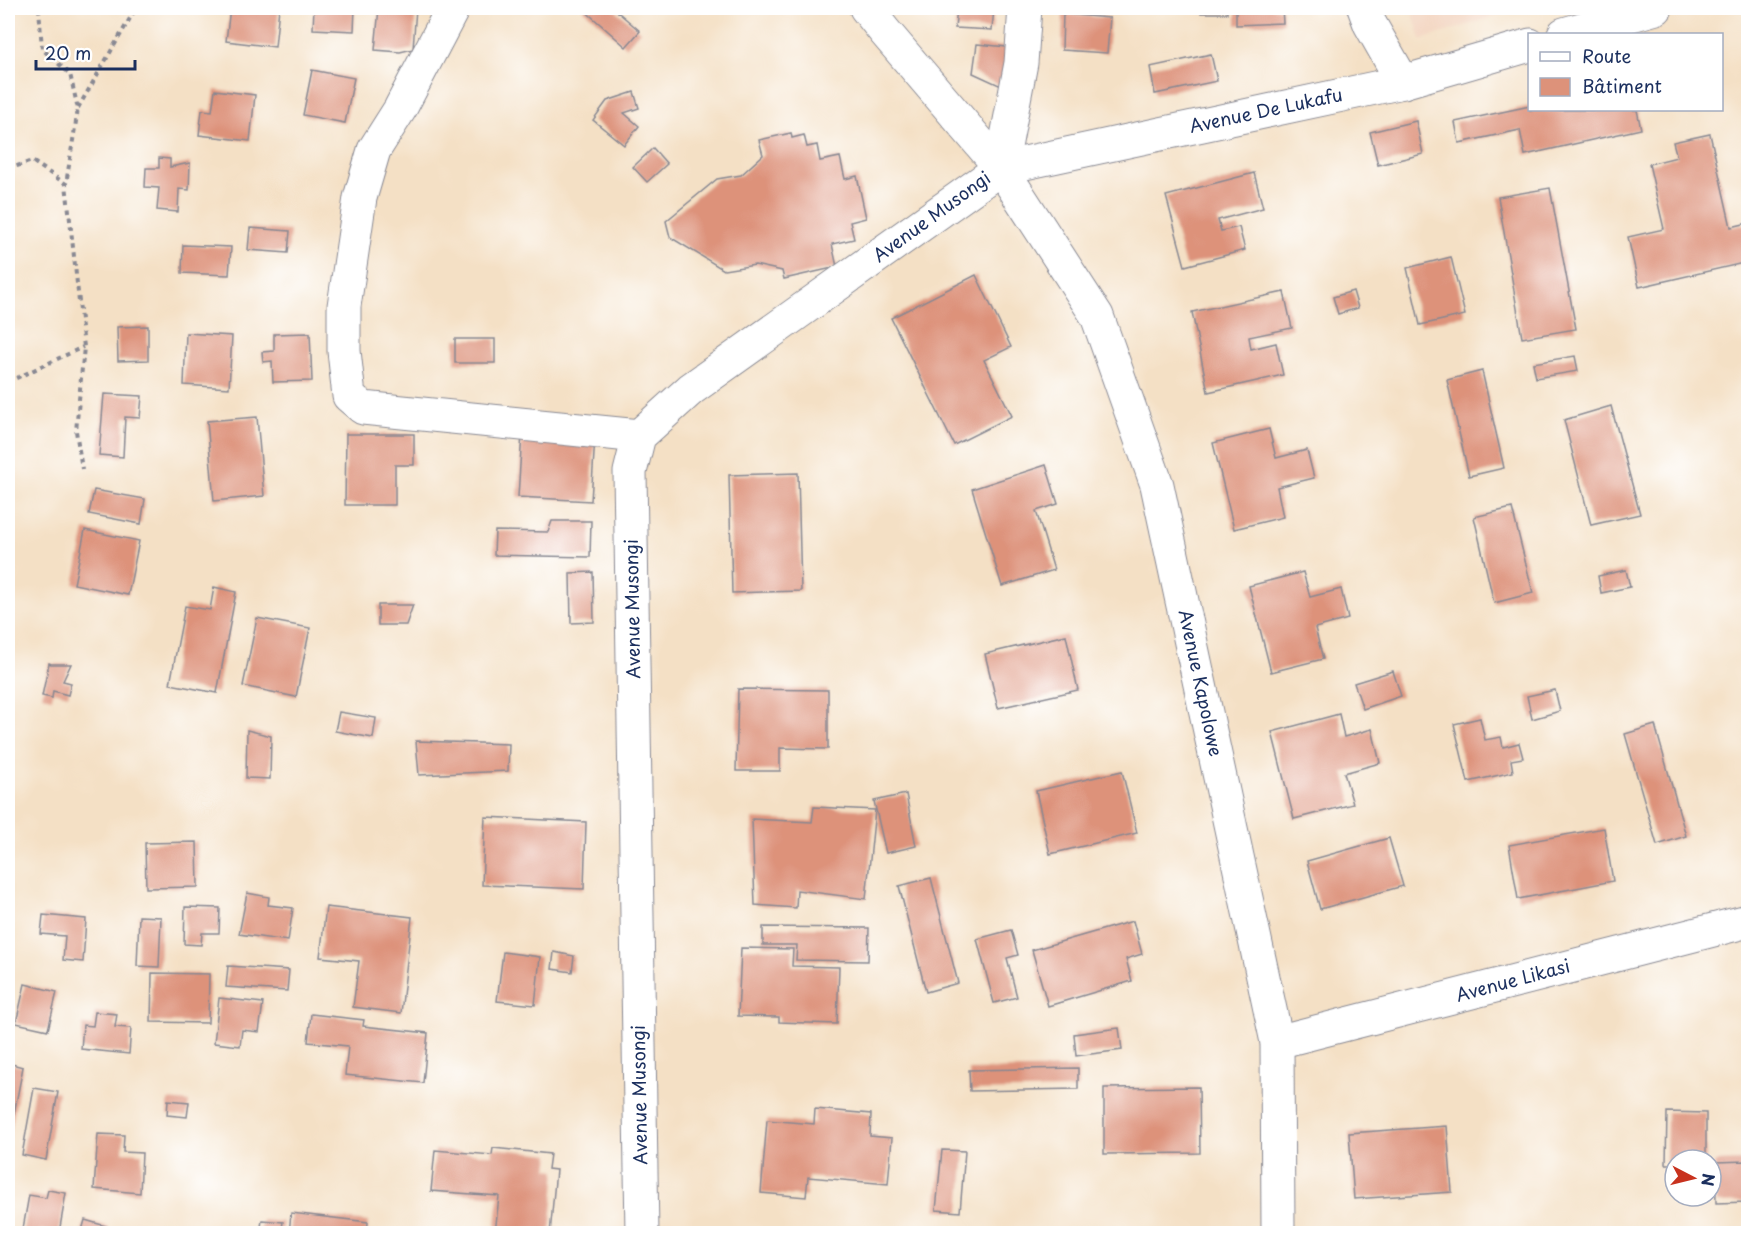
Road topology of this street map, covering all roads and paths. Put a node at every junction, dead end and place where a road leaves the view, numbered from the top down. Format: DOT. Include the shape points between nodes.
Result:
graph roads {
  1 [pos="39,8"];
  2 [pos="136,8"];
  3 [pos="453,8"];
  4 [pos="866,8"];
  5 [pos="1025,8"];
  6 [pos="1364,8"];
  7 [pos="1656,8"];
  8 [pos="1568,33"];
  9 [pos="1528,46"];
  10 [pos="1403,82"];
  11 [pos="78,109"];
  12 [pos="1001,168"];
  13 [pos="8,169"];
  14 [pos="66,184"];
  15 [pos="84,347"];
  16 [pos="8,381"];
  17 [pos="639,436"];
  18 [pos="82,469"];
  19 [pos="1749,921"];
  20 [pos="1277,1042"];
  21 [pos="642,1233"];
  22 [pos="1278,1233"];
  1 -- 11 [label="path" via="42,49 70,74"];
  2 -- 11 [label="path"];
  3 -- 17 [label="street" via="374,150 360,198 344,306 349,396 363,408"];
  4 -- 12 [label="street, Avenue Kapolowe"];
  5 -- 12 [label="street" via="1021,63"];
  6 -- 10 [label="street"];
  7 -- 8 [label="street"];
  9 -- 10 [label="street, Avenue De Lukafu"];
  10 -- 12 [label="street, Avenue De Lukafu"];
  11 -- 14 [label="path"];
  12 -- 17 [label="street, Avenue Musongi" via="691,389"];
  12 -- 20 [label="street, Avenue Kapolowe" via="1097,316 1157,485"];
  13 -- 14 [label="path" via="33,160"];
  14 -- 15 [label="path"];
  15 -- 16 [label="path"];
  15 -- 18 [label="path" via="76,431"];
  17 -- 21 [label="street, Avenue Musongi" via="630,472"];
  19 -- 20 [label="street, Avenue Likasi"];
  20 -- 22 [label="street, Avenue Kapolowe"];
}
